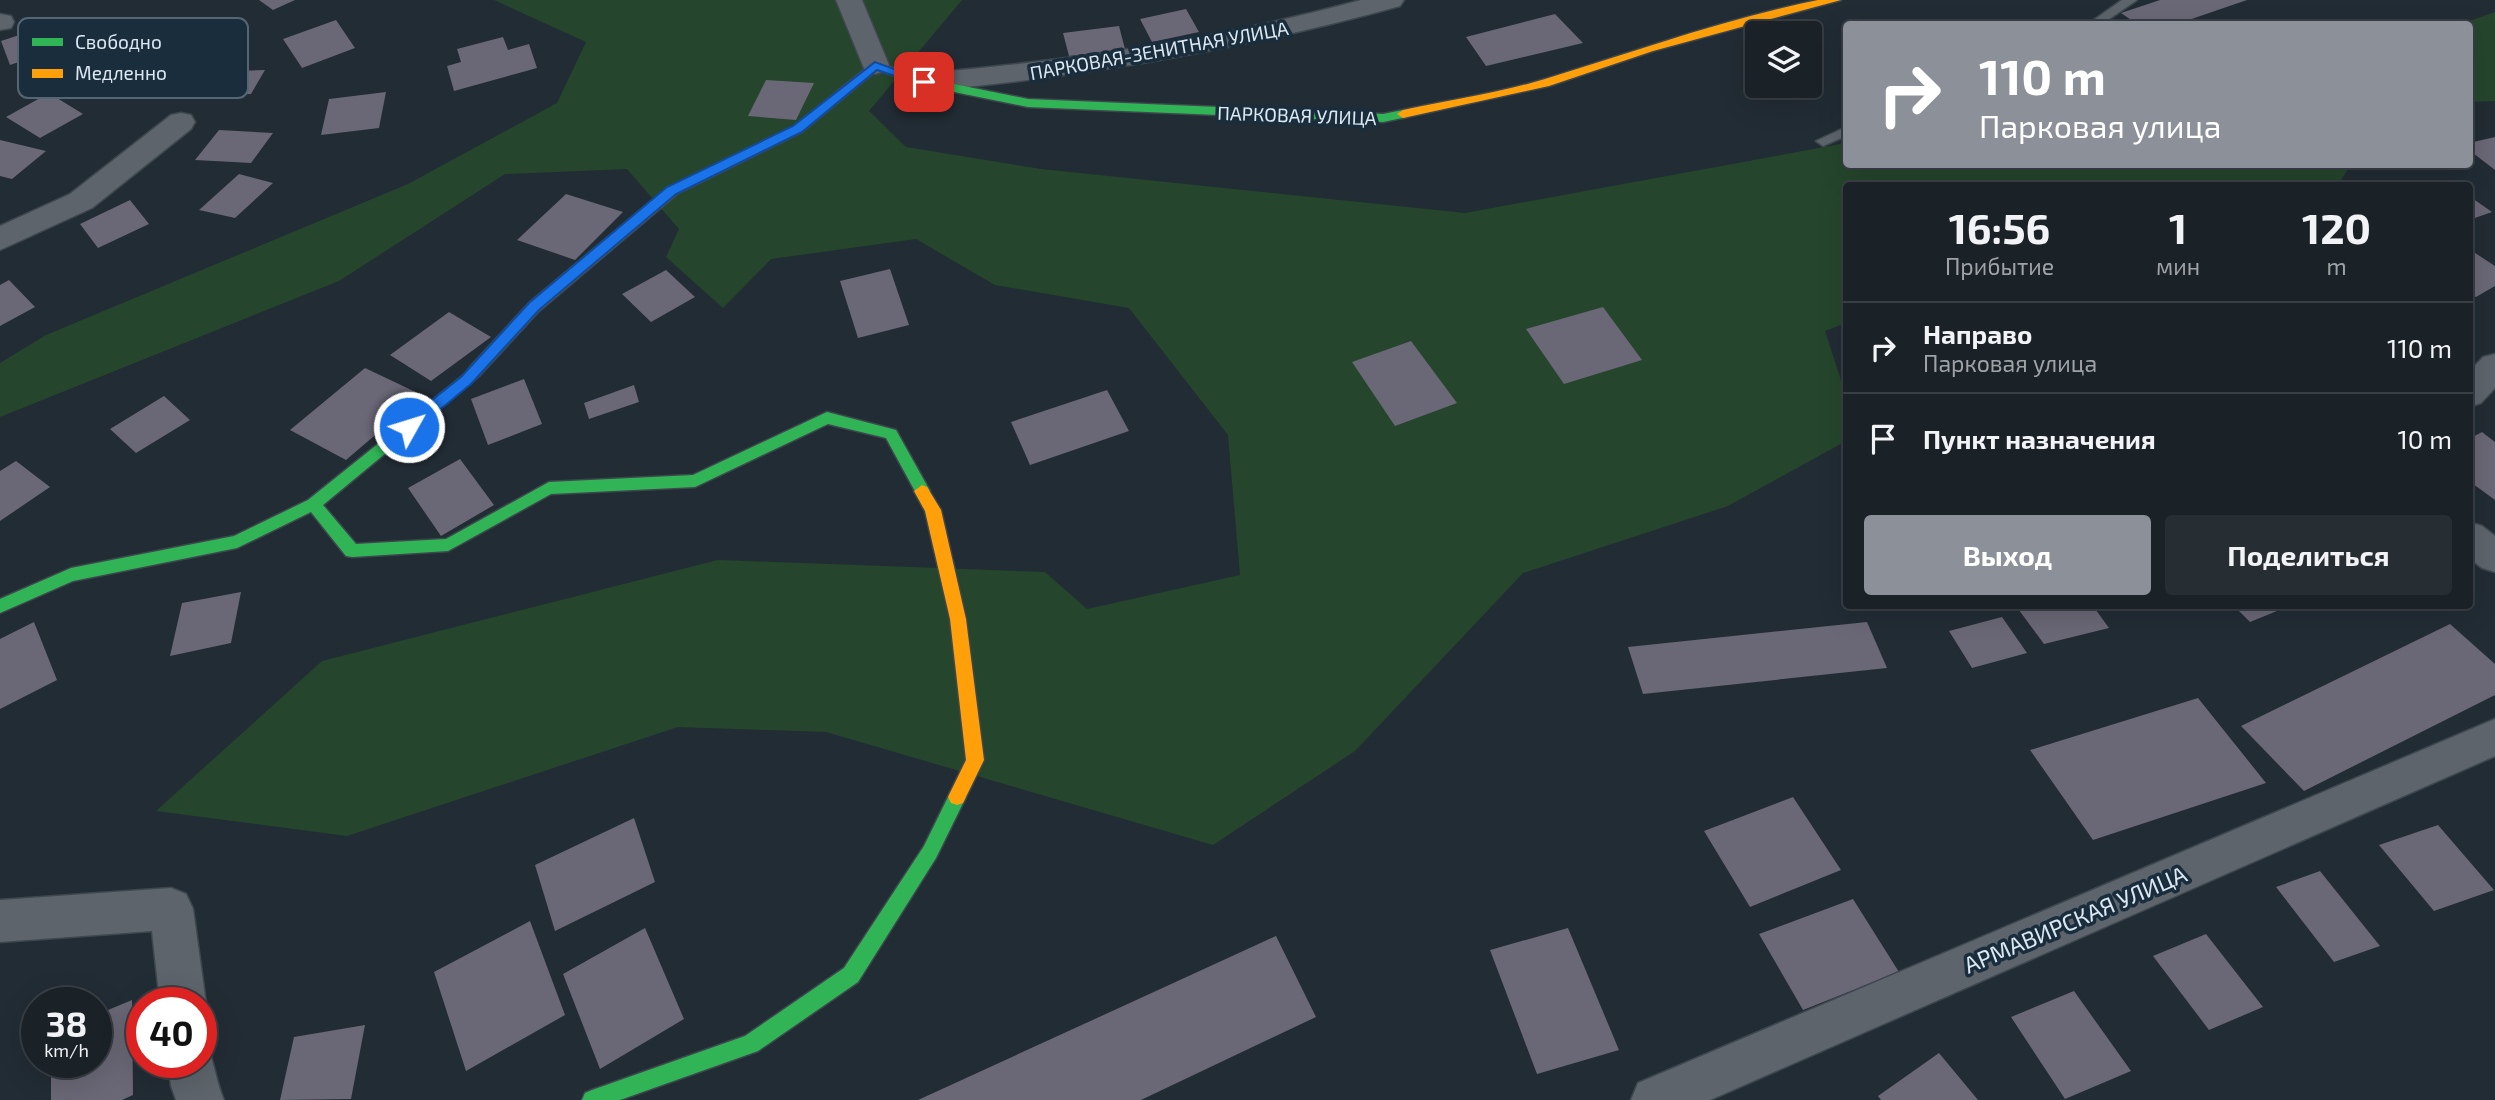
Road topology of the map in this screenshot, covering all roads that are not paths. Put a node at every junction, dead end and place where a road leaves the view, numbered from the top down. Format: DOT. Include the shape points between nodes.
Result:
graph roads {
  1 [pos="849,0"];
  2 [pos="1391,0"];
  3 [pos="1835,0"];
  4 [pos="2131,0"];
  5 [pos="2099,21"];
  6 [pos="875,65"];
  7 [pos="924,82"];
  8 [pos="181,122"];
  9 [pos="1843,132"];
  10 [pos="1823,141"];
  11 [pos="0,239"];
  12 [pos="2495,366"];
  13 [pos="2473,390"];
  14 [pos="313,504"];
  15 [pos="2473,540"];
  16 [pos="2495,557"];
  17 [pos="0,606"];
  18 [pos="2495,737"];
  19 [pos="0,920"];
  20 [pos="181,987"];
  21 [pos="193,1078"];
  22 [pos="200,1100"];
  23 [pos="592,1100"];
  24 [pos="1654,1100"];
  1 -- 6 [label="street"];
  2 -- 7 [label="street, ПАРКОВАЯ-ЗЕНИТНАЯ УЛИЦА" via="1299,24 1086,66"];
  3 -- 7 [label="street, ПАРКОВАЯ УЛИЦА" via="1649,48 1545,83 1383,118 1028,103"];
  4 -- 5 [label="lane"];
  6 -- 7 [label="street, ПАРКОВАЯ УЛИЦА"];
  6 -- 14 [label="street" via="798,129 671,191 534,307 466,381"];
  8 -- 11 [label="street" via="81,201"];
  9 -- 10 [label="lane"];
  12 -- 13 [label="street"];
  14 -- 17 [label="street" via="237,542 71,575"];
  14 -- 23 [label="street" via="352,551 448,545 549,488 695,481 827,418 891,434 933,510 958,619 975,760 930,852 851,975 751,1044"];
  15 -- 16 [label="street"];
  18 -- 24 [label="street, АРМАВИРСКАЯ УЛИЦА"];
  19 -- 20 [label="street" via="171,909"];
  21 -- 22 [label="street"];
}
